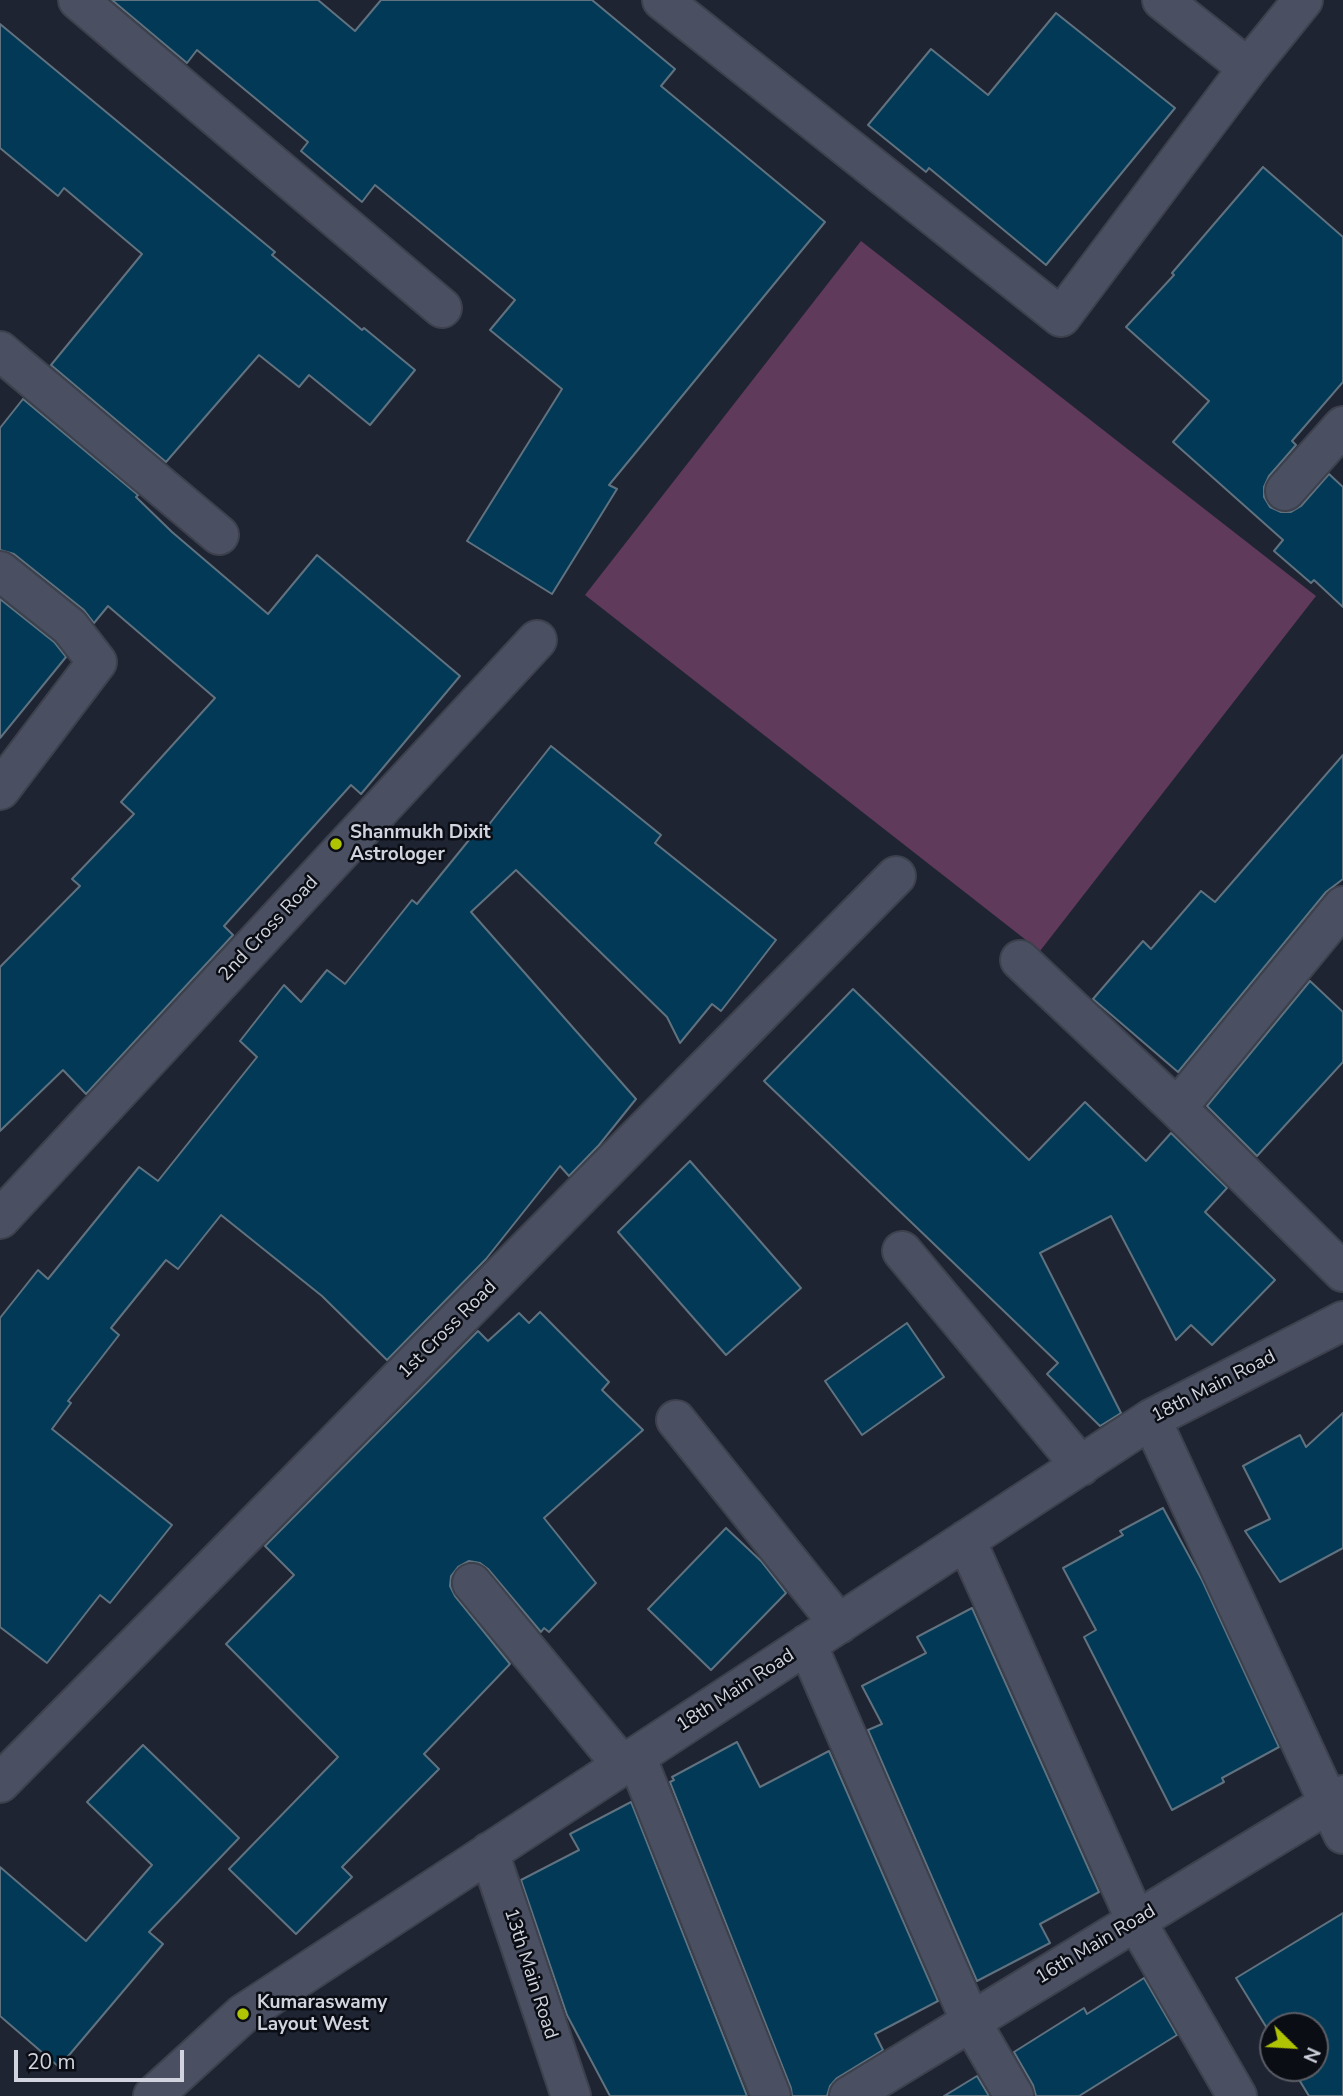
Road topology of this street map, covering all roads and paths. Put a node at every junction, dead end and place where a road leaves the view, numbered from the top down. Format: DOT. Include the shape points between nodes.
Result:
graph roads {
  1 [pos="78,0"];
  2 [pos="662,0"];
  3 [pos="1162,0"];
  4 [pos="1303,0"];
  5 [pos="1248,68"];
  6 [pos="442,308"];
  7 [pos="0,351"];
  8 [pos="1343,426"];
  9 [pos="1285,491"];
  10 [pos="219,535"];
  11 [pos="0,571"];
  12 [pos="537,639"];
  13 [pos="0,790"];
  14 [pos="896,876"];
  15 [pos="1343,906"];
  16 [pos="1020,960"];
  17 [pos="1177,1108"];
  18 [pos="0,1219"];
  19 [pos="902,1251"];
  20 [pos="1343,1272"];
  21 [pos="1343,1321"];
  22 [pos="1150,1419"];
  23 [pos="676,1420"];
  24 [pos="1081,1466"];
  25 [pos="966,1540"];
  26 [pos="472,1583"];
  27 [pos="839,1624"];
  28 [pos="807,1644"];
  29 [pos="629,1761"];
  30 [pos="0,1783"];
  31 [pos="1338,1811"];
  32 [pos="489,1852"];
  33 [pos="1136,1921"];
  34 [pos="970,2020"];
  35 [pos="156,2095"];
  36 [pos="571,2096"];
  37 [pos="771,2096"];
  38 [pos="849,2096"];
  39 [pos="1014,2096"];
  40 [pos="1237,2096"];
  1 -- 6 [label="street"];
  2 -- 5 [label="street" via="1061,317"];
  3 -- 5 [label="street"];
  4 -- 5 [label="street"];
  7 -- 10 [label="street"];
  8 -- 9 [label="street"];
  11 -- 13 [label="street" via="70,627 97,662"];
  12 -- 18 [label="street, 2nd Cross Road"];
  14 -- 30 [label="street, 1st Cross Road"];
  15 -- 17 [label="street"];
  16 -- 17 [label="street"];
  17 -- 20 [label="street"];
  19 -- 24 [label="street"];
  21 -- 22 [label="street, 18th Main Road"];
  22 -- 24 [label="street, 18th Main Road"];
  22 -- 31 [label="street"];
  23 -- 27 [label="street"];
  24 -- 25 [label="street, 18th Main Road"];
  25 -- 27 [label="street, 18th Main Road"];
  25 -- 33 [label="street"];
  26 -- 29 [label="street"];
  27 -- 28 [label="street, 18th Main Road"];
  28 -- 29 [label="street, 18th Main Road"];
  28 -- 34 [label="street"];
  29 -- 32 [label="street, 18th Main Road"];
  29 -- 37 [label="street"];
  31 -- 33 [label="street, 16th Main Road"];
  32 -- 35 [label="street, 18th Main Road" via="243,2014"];
  32 -- 36 [label="street, 13th Main Road"];
  33 -- 34 [label="street, 16th Main Road"];
  33 -- 40 [label="street"];
  34 -- 38 [label="street, 16th Main Road"];
  34 -- 39 [label="street"];
}
